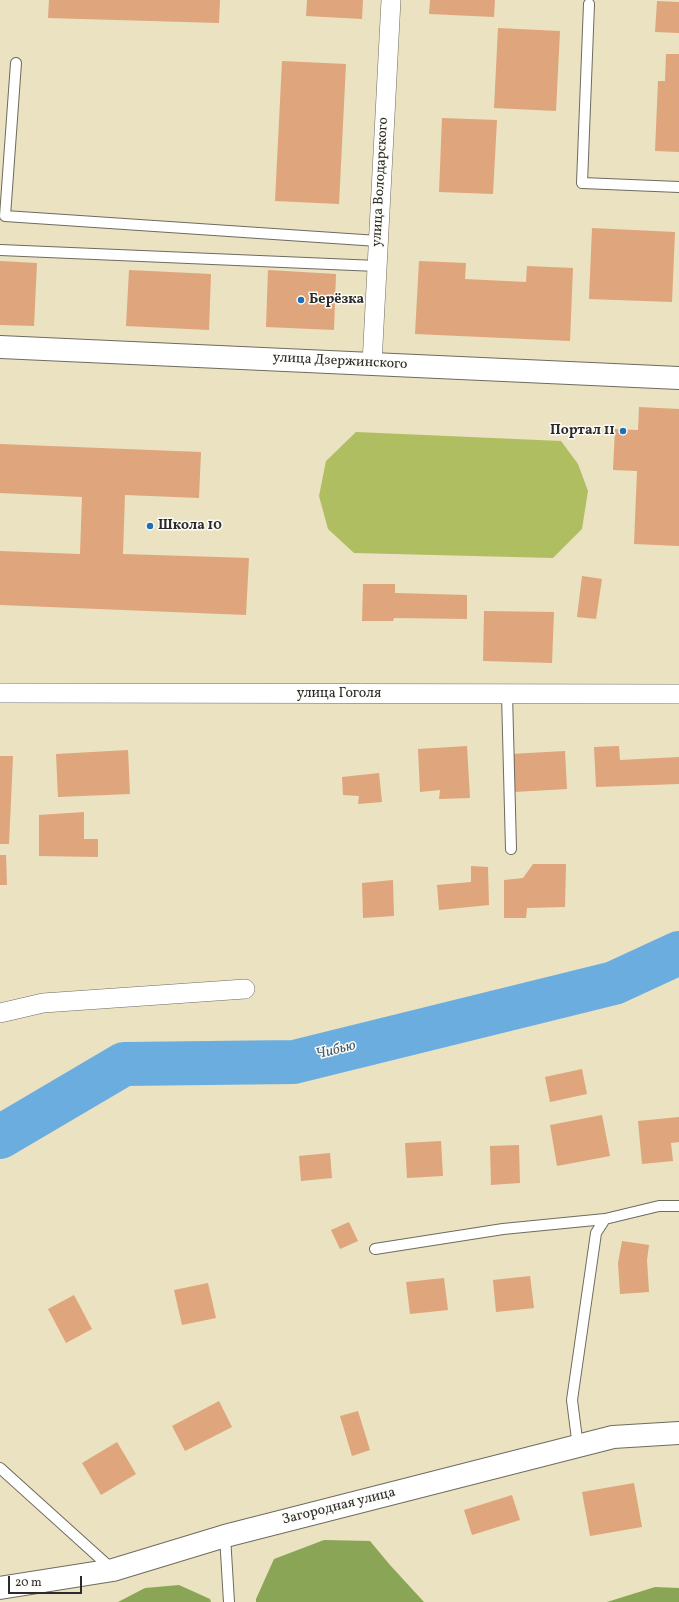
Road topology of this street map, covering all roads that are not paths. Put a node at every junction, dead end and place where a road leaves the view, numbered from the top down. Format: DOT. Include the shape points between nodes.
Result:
graph roads {
  1 [pos="391,0"];
  2 [pos="589,4"];
  3 [pos="16,63"];
  4 [pos="679,187"];
  5 [pos="378,241"];
  6 [pos="0,250"];
  7 [pos="377,266"];
  8 [pos="0,347"];
  9 [pos="372,364"];
  10 [pos="679,378"];
  11 [pos="0,693"];
  12 [pos="508,694"];
  13 [pos="679,694"];
  14 [pos="511,849"];
  15 [pos="245,989"];
  16 [pos="0,1013"];
  17 [pos="679,1206"];
  18 [pos="605,1218"];
  19 [pos="375,1249"];
  20 [pos="679,1433"];
  21 [pos="578,1446"];
  22 [pos="0,1468"];
  23 [pos="225,1536"];
  24 [pos="113,1570"];
  25 [pos="0,1588"];
  26 [pos="230,1602"];
  1 -- 5 [label="street, улица Володарского"];
  2 -- 4 [label="lane" via="582,183"];
  3 -- 5 [label="lane" via="5,216"];
  5 -- 7 [label="street, улица Володарского"];
  6 -- 7 [label="lane"];
  7 -- 9 [label="street, улица Володарского"];
  8 -- 9 [label="main road, улица Дзержинского"];
  9 -- 10 [label="main road, улица Дзержинского"];
  11 -- 12 [label="street, улица Гоголя"];
  12 -- 13 [label="street, улица Гоголя"];
  12 -- 14 [label="lane"];
  15 -- 16 [label="street" via="42,1003"];
  17 -- 18 [label="lane" via="659,1206"];
  18 -- 19 [label="lane"];
  18 -- 21 [label="lane" via="596,1233 572,1400"];
  20 -- 21 [label="main road, Загородная улица" via="613,1437"];
  21 -- 23 [label="main road, Загородная улица"];
  22 -- 24 [label="lane"];
  23 -- 24 [label="main road, Загородная улица"];
  23 -- 26 [label="lane"];
  24 -- 25 [label="main road, Загородная улица"];
}
